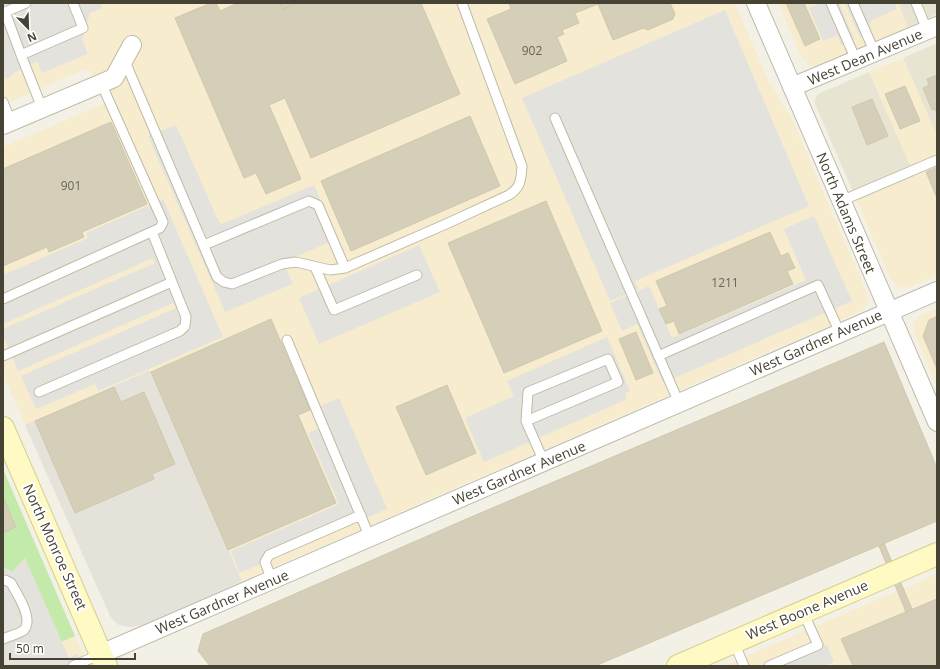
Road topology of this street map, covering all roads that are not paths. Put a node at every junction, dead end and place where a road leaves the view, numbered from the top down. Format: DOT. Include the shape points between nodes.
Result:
graph roads {
  1 [pos="26,3"];
  2 [pos="73,3"];
  3 [pos="462,3"];
  4 [pos="756,3"];
  5 [pos="831,3"];
  6 [pos="853,3"];
  7 [pos="916,3"];
  8 [pos="932,28"];
  9 [pos="128,52"];
  10 [pos="874,53"];
  11 [pos="21,55"];
  12 [pos="856,60"];
  13 [pos="101,83"];
  14 [pos="792,87"];
  15 [pos="3,102"];
  16 [pos="42,108"];
  17 [pos="555,118"];
  18 [pos="7,123"];
  19 [pos="937,160"];
  20 [pos="841,201"];
  21 [pos="152,232"];
  22 [pos="204,245"];
  23 [pos="315,266"];
  24 [pos="345,268"];
  25 [pos="416,275"];
  26 [pos="172,282"];
  27 [pos="937,291"];
  28 [pos="3,298"];
  29 [pos="889,312"];
  30 [pos="840,333"];
  31 [pos="287,340"];
  32 [pos="3,356"];
  33 [pos="658,356"];
  34 [pos="39,392"];
  35 [pos="679,403"];
  36 [pos="526,421"];
  37 [pos="937,422"];
  38 [pos="3,428"];
  39 [pos="544,462"];
  40 [pos="361,515"];
  41 [pos="370,538"];
  42 [pos="937,554"];
  43 [pos="3,580"];
  44 [pos="272,580"];
  45 [pos="803,612"];
  46 [pos="3,639"];
  47 [pos="734,642"];
  48 [pos="104,660"];
  49 [pos="73,666"];
  50 [pos="678,666"];
  51 [pos="744,666"];
  52 [pos="769,666"];
  1 -- 11 [label="lane" via="5,12"];
  2 -- 11 [label="lane" via="83,28"];
  3 -- 24 [label="lane" via="522,166 521,179 516,190 509,195"];
  4 -- 14 [label="street, North Adams Street"];
  5 -- 12 [label="lane"];
  6 -- 10 [label="lane"];
  7 -- 8 [label="lane"];
  8 -- 10 [label="street, West Dean Avenue"];
  9 -- 13 [label="street" via="114,78"];
  9 -- 22 [label="lane"];
  10 -- 12 [label="street, West Dean Avenue"];
  11 -- 16 [label="lane"];
  12 -- 14 [label="street, West Dean Avenue"];
  13 -- 16 [label="street"];
  13 -- 21 [label="lane" via="163,222 160,228"];
  14 -- 20 [label="street, North Adams Street"];
  15 -- 18 [label="lane"];
  16 -- 18 [label="street"];
  17 -- 33 [label="lane"];
  19 -- 20 [label="lane"];
  20 -- 29 [label="street, North Adams Street"];
  21 -- 26 [label="lane"];
  21 -- 28 [label="lane"];
  22 -- 23 [label="lane" via="217,276 232,284 282,264 296,262"];
  22 -- 24 [label="lane" via="309,201 318,205"];
  23 -- 24 [label="lane" via="330,270"];
  23 -- 25 [label="lane" via="334,310"];
  26 -- 32 [label="lane"];
  26 -- 34 [label="lane" via="186,316 185,326 180,331"];
  27 -- 29 [label="street, West Gardner Avenue"];
  29 -- 30 [label="street, West Gardner Avenue"];
  29 -- 37 [label="street, North Adams Street"];
  30 -- 33 [label="lane" via="818,285"];
  30 -- 35 [label="street, West Gardner Avenue"];
  31 -- 40 [label="lane"];
  33 -- 35 [label="lane"];
  35 -- 39 [label="street, West Gardner Avenue"];
  36 -- 36 [label="lane" via="618,382 608,359 528,392"];
  36 -- 39 [label="lane"];
  38 -- 48 [label="main road, North Monroe Street"];
  39 -- 41 [label="street, West Gardner Avenue"];
  40 -- 41 [label="lane"];
  40 -- 44 [label="lane" via="269,555 265,562"];
  41 -- 44 [label="street, West Gardner Avenue"];
  42 -- 45 [label="main road, West Boone Avenue"];
  43 -- 46 [label="lane" via="11,583 28,615 28,622 24,630"];
  44 -- 48 [label="street, West Gardner Avenue"];
  45 -- 47 [label="main road, West Boone Avenue"];
  45 -- 52 [label="lane" via="818,645"];
  47 -- 50 [label="main road, West Boone Avenue"];
  47 -- 51 [label="lane"];
  48 -- 49 [label="lane"];
}
